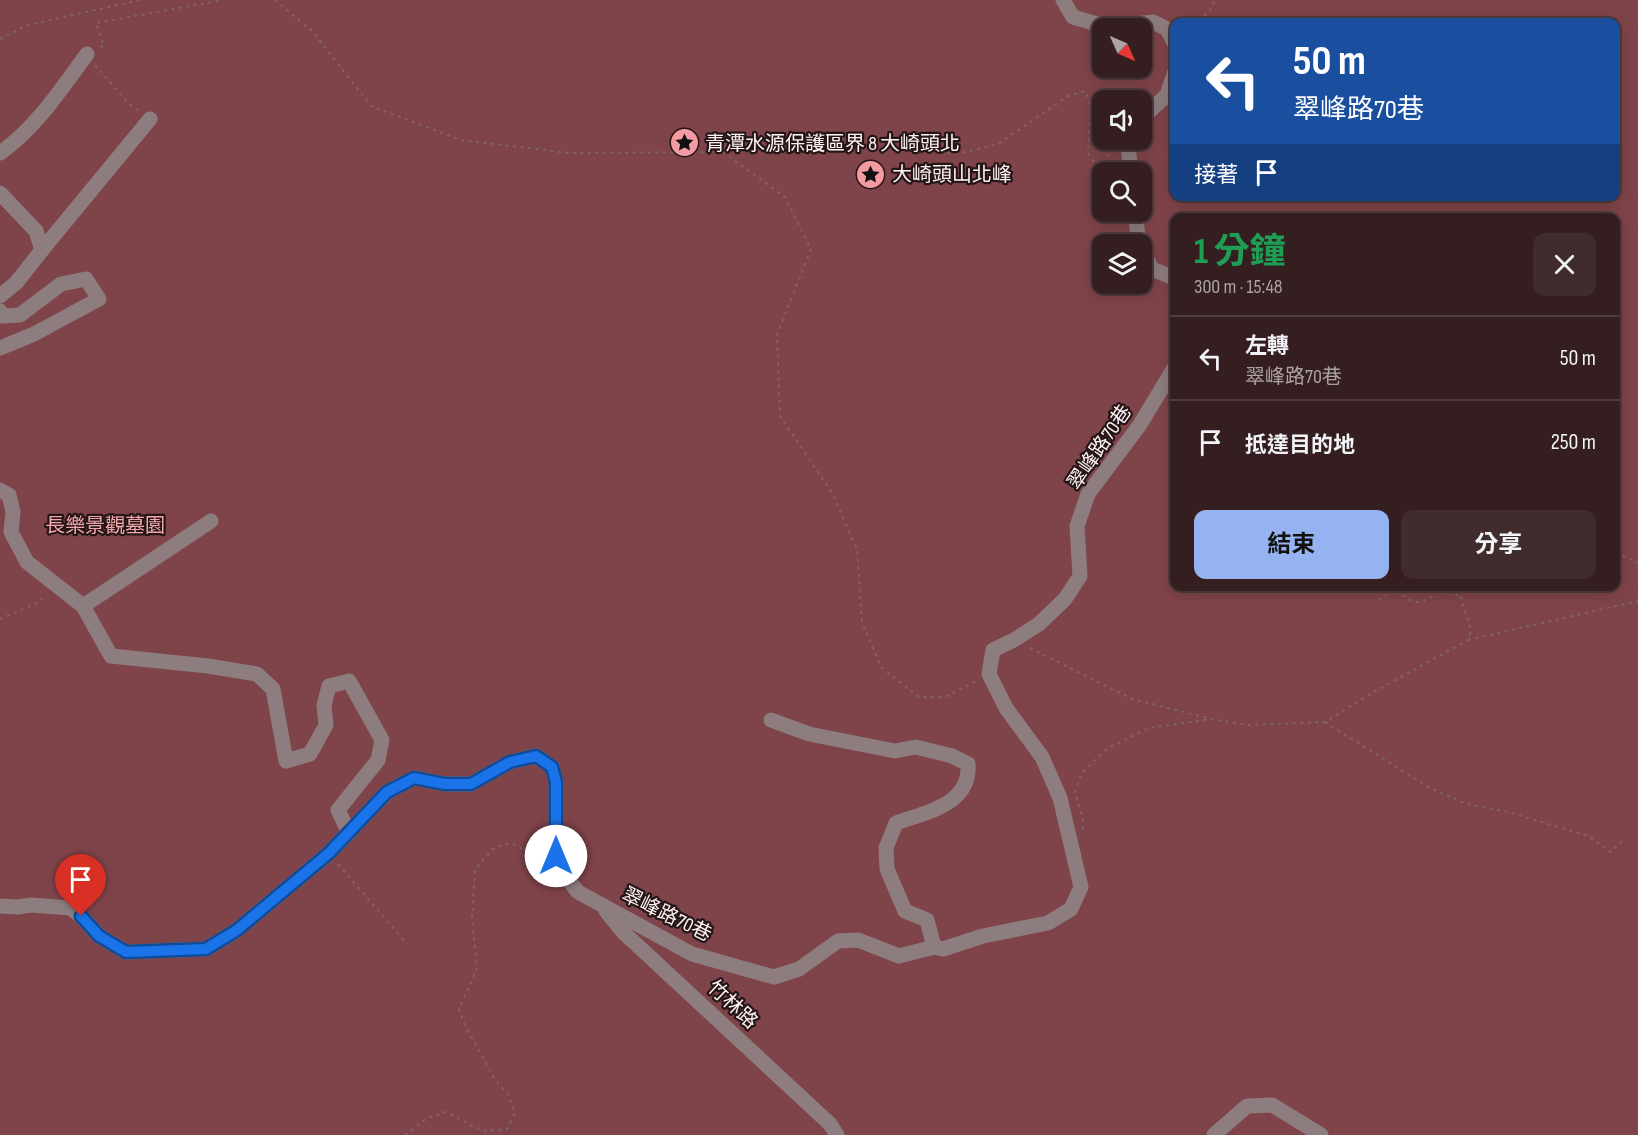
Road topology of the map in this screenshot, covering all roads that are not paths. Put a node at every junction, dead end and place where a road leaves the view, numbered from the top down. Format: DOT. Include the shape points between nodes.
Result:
graph roads {
  1 [pos="1063,0"];
  2 [pos="1170,35"];
  3 [pos="87,54"];
  4 [pos="1170,86"];
  5 [pos="1152,109"];
  6 [pos="150,118"];
  7 [pos="0,153"];
  8 [pos="0,193"];
  9 [pos="42,250"];
  10 [pos="1152,269"];
  11 [pos="1170,276"];
  12 [pos="0,296"];
  13 [pos="0,310"];
  14 [pos="0,348"];
  15 [pos="1170,375"];
  16 [pos="0,490"];
  17 [pos="211,521"];
  18 [pos="6,530"];
  19 [pos="83,606"];
  20 [pos="771,720"];
  21 [pos="349,833"];
  22 [pos="600,904"];
  23 [pos="0,906"];
  24 [pos="934,947"];
  25 [pos="837,1135"];
  26 [pos="1214,1135"];
  27 [pos="1321,1135"];
  1 -- 2 [label="street" via="1073,17 1107,27 1152,22 1167,29"];
  3 -- 7 [label="street" via="48,107"];
  4 -- 5 [label="street" via="1167,95"];
  6 -- 9 [label="street"];
  8 -- 9 [label="street" via="36,231"];
  9 -- 12 [label="street" via="16,283"];
  10 -- 11 [label="street"];
  13 -- 14 [label="street" via="2,316 20,315 61,284 86,279 99,299"];
  15 -- 24 [label="street, 翠峰路70巷" via="1139,426 1088,494 1077,526 1080,576 1065,599 1039,624 993,650 989,674 1006,708 1042,757 1060,798 1081,887 1071,909 1048,923 983,936 943,949"];
  16 -- 18 [label="street" via="9,495 14,512"];
  17 -- 19 [label="street"];
  18 -- 19 [label="street" via="27,562"];
  19 -- 21 [label="street" via="111,656 257,674 273,689 286,761 310,754 326,725 324,705 329,686 349,681 382,740 378,760 338,810"];
  20 -- 24 [label="street" via="809,734 895,752 916,747 968,764 969,776 960,795 945,805 896,823 886,848 887,869 905,911 927,920"];
  21 -- 22 [label="street, 翠峰路70巷" via="387,792 414,778 471,784 510,762 536,756 552,767 556,782 556,856 578,892"];
  21 -- 23 [label="street, 翠峰路70巷" via="237,930 206,949 126,952 99,936 70,908"];
  22 -- 24 [label="street, 翠峰路70巷" via="692,954 774,977 799,969 838,941 858,940 899,956"];
  22 -- 25 [label="street, 竹林路" via="623,932 830,1124"];
  26 -- 27 [label="street" via="1247,1106 1272,1104"];
}
